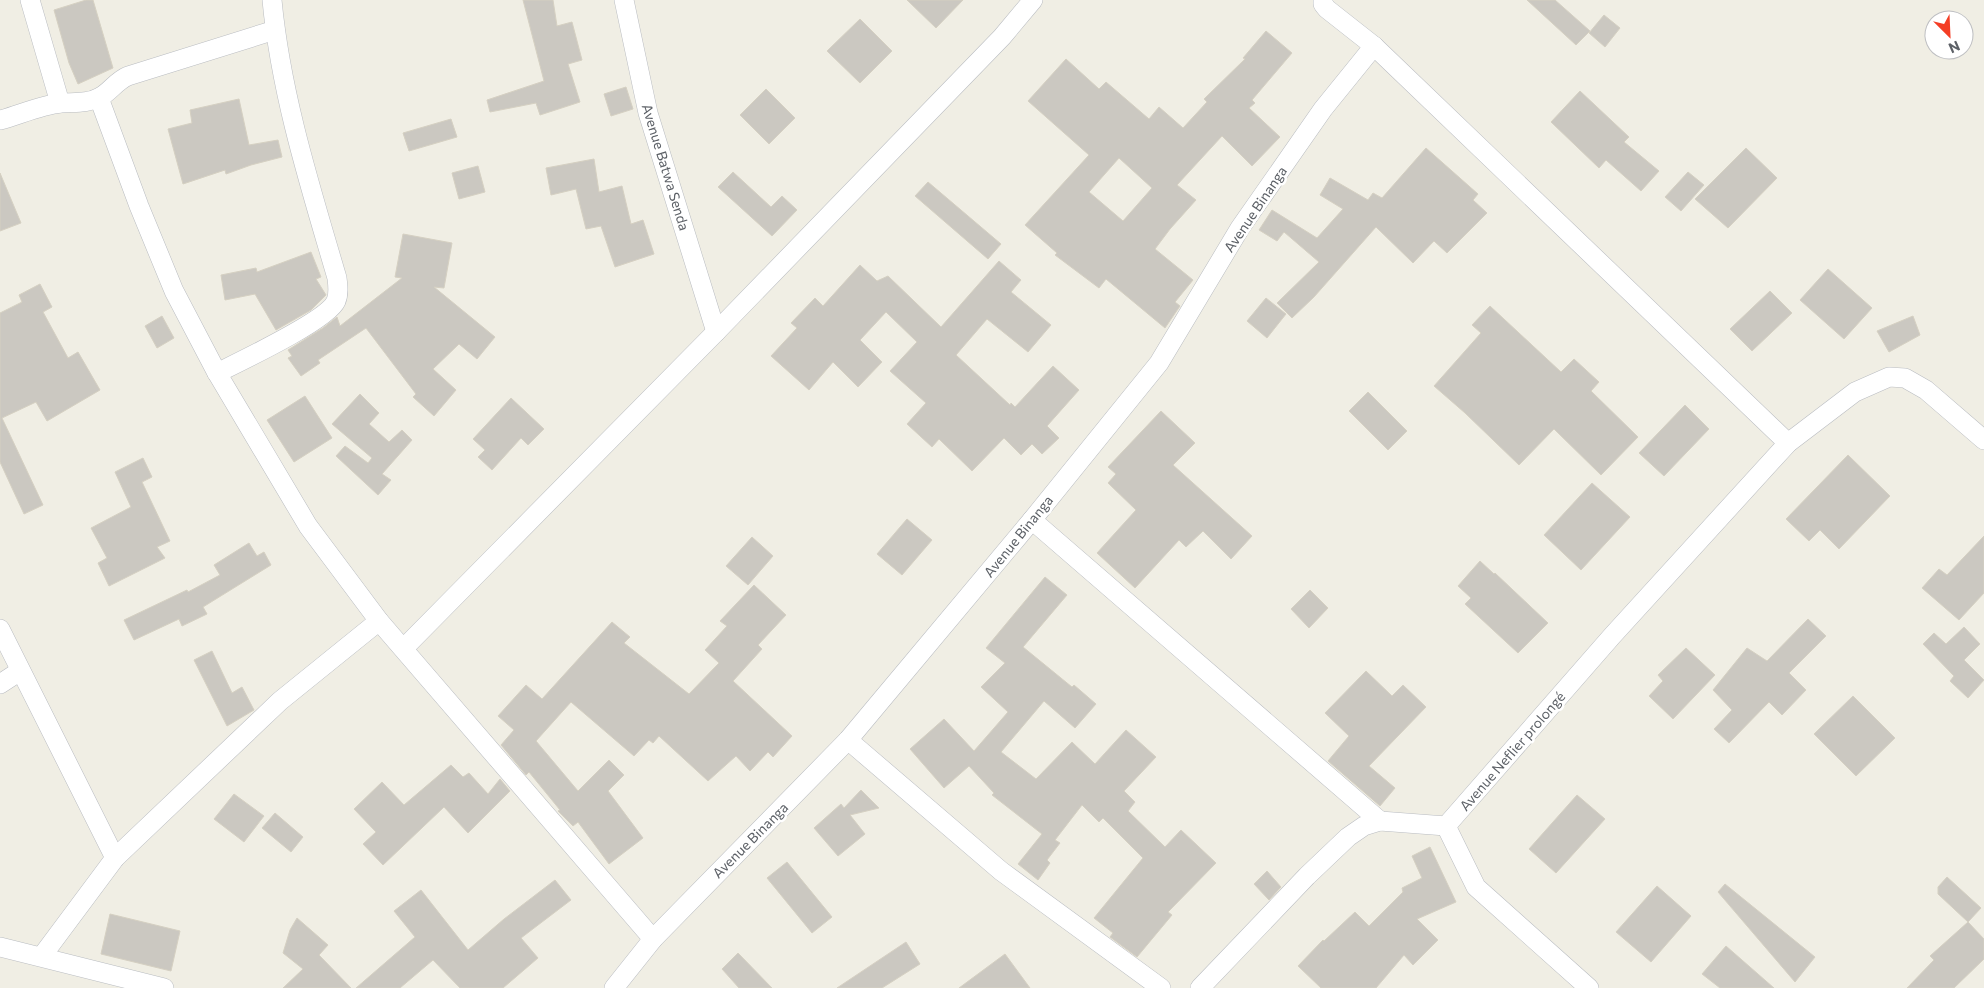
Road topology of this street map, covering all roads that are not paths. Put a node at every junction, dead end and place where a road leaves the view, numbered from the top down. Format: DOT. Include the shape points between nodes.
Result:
graph roads {
  1 [pos="30,0"];
  2 [pos="272,0"];
  3 [pos="624,0"];
  4 [pos="1033,0"];
  5 [pos="1324,0"];
  6 [pos="275,30"];
  7 [pos="1374,46"];
  8 [pos="99,98"];
  9 [pos="60,103"];
  10 [pos="0,120"];
  11 [pos="716,332"];
  12 [pos="217,373"];
  13 [pos="1984,440"];
  14 [pos="1788,443"];
  15 [pos="1032,520"];
  16 [pos="379,621"];
  17 [pos="0,629"];
  18 [pos="404,648"];
  19 [pos="20,670"];
  20 [pos="0,684"];
  21 [pos="848,740"];
  22 [pos="1380,821"];
  23 [pos="1446,826"];
  24 [pos="115,858"];
  25 [pos="653,939"];
  26 [pos="0,947"];
  27 [pos="42,956"];
  28 [pos="164,988"];
  29 [pos="614,988"];
  30 [pos="1161,988"];
  31 [pos="1200,988"];
  32 [pos="1589,988"];
  1 -- 9 [label="street"];
  2 -- 6 [label="street"];
  3 -- 11 [label="street, Avenue Batwa Senda" via="648,113"];
  4 -- 11 [label="street" via="1002,37"];
  5 -- 7 [label="street" via="1327,9"];
  6 -- 8 [label="street" via="128,76 118,80"];
  6 -- 12 [label="street" via="299,149 337,278 338,296 328,312 277,343"];
  7 -- 14 [label="street"];
  7 -- 15 [label="street, Avenue Binanga" via="1323,109 1240,228 1158,363"];
  8 -- 9 [label="street" via="82,103"];
  8 -- 12 [label="street" via="174,291"];
  9 -- 10 [label="street"];
  11 -- 18 [label="street"];
  12 -- 16 [label="street" via="308,526"];
  13 -- 14 [label="street, Avenue Neflier prolongé" via="1926,390 1899,376 1880,380 1856,392"];
  14 -- 23 [label="street, Avenue Neflier prolongé" via="1612,636"];
  15 -- 21 [label="street, Avenue Binanga"];
  15 -- 22 [label="street"];
  16 -- 18 [label="street"];
  16 -- 24 [label="street" via="280,701"];
  17 -- 19 [label="street"];
  18 -- 25 [label="street"];
  19 -- 20 [label="street"];
  19 -- 24 [label="street"];
  21 -- 25 [label="street, Avenue Binanga"];
  21 -- 30 [label="street" via="1000,871"];
  22 -- 23 [label="street"];
  22 -- 31 [label="street" via="1364,826 1348,837"];
  23 -- 32 [label="street" via="1476,887"];
  24 -- 27 [label="street"];
  25 -- 29 [label="street, Avenue Binanga"];
  26 -- 27 [label="street"];
  27 -- 28 [label="street"];
}
